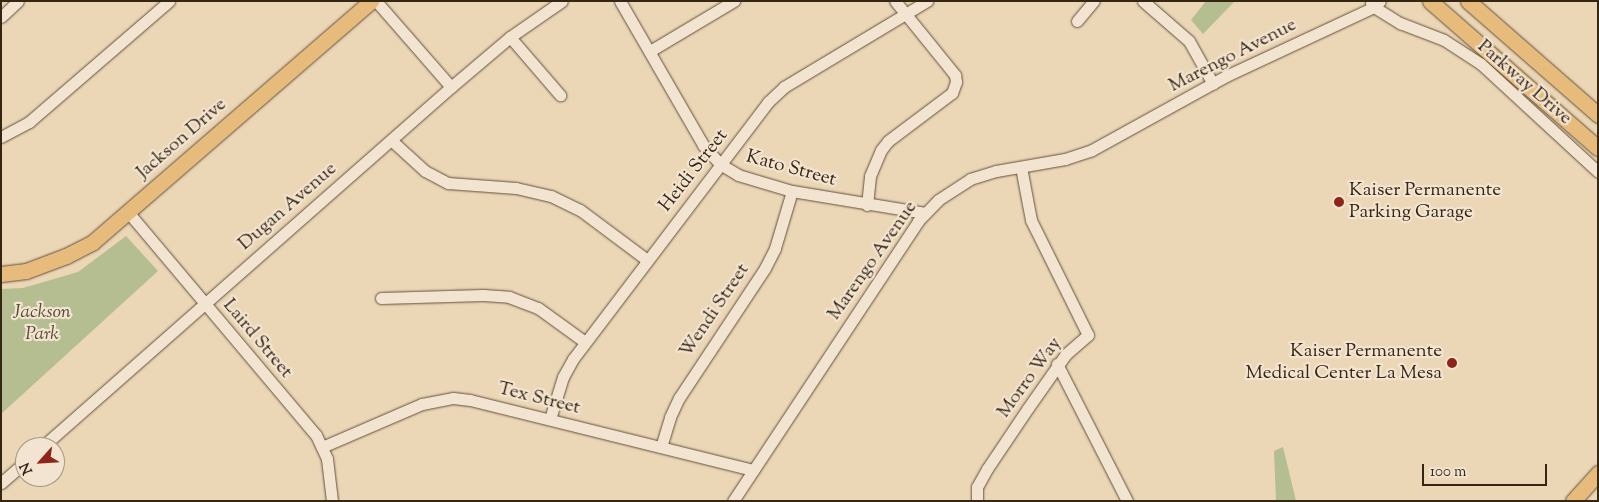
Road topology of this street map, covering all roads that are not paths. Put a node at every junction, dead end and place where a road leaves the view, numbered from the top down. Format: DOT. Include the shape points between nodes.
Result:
graph roads {
  1 [pos="18,1"];
  2 [pos="169,1"];
  3 [pos="371,1"];
  4 [pos="376,1"];
  5 [pos="562,1"];
  6 [pos="620,1"];
  7 [pos="734,1"];
  8 [pos="895,1"];
  9 [pos="927,1"];
  10 [pos="1094,1"];
  11 [pos="1143,1"];
  12 [pos="1430,1"];
  13 [pos="1468,1"];
  14 [pos="1375,3"];
  15 [pos="906,14"];
  16 [pos="1,17"];
  17 [pos="1077,21"];
  18 [pos="510,37"];
  19 [pos="650,51"];
  20 [pos="1213,84"];
  21 [pos="451,87"];
  22 [pos="560,95"];
  23 [pos="1598,115"];
  24 [pos="1,137"];
  25 [pos="391,140"];
  26 [pos="1598,148"];
  27 [pos="720,164"];
  28 [pos="1021,167"];
  29 [pos="1598,172"];
  30 [pos="792,191"];
  31 [pos="867,205"];
  32 [pos="128,212"];
  33 [pos="925,213"];
  34 [pos="647,260"];
  35 [pos="1,274"];
  36 [pos="381,298"];
  37 [pos="204,303"];
  38 [pos="585,342"];
  39 [pos="1057,364"];
  40 [pos="550,420"];
  41 [pos="53,437"];
  42 [pos="322,447"];
  43 [pos="661,447"];
  44 [pos="753,470"];
  45 [pos="15,471"];
  46 [pos="1598,473"];
  47 [pos="1,483"];
  48 [pos="332,501"];
  49 [pos="733,501"];
  50 [pos="977,501"];
  51 [pos="1127,501"];
  52 [pos="1573,501"];
  1 -- 16 [label="street"];
  2 -- 24 [label="street" via="29,122"];
  3 -- 32 [label="main road, Jackson Drive"];
  4 -- 21 [label="street"];
  5 -- 18 [label="street, Dugan Avenue"];
  6 -- 19 [label="street, Kato Street"];
  7 -- 19 [label="street"];
  8 -- 15 [label="street"];
  9 -- 15 [label="street, Heidi Street"];
  10 -- 17 [label="street"];
  11 -- 20 [label="street" via="1188,41"];
  12 -- 26 [label="main road"];
  13 -- 23 [label="main road"];
  14 -- 20 [label="street, Marengo Avenue"];
  14 -- 29 [label="street, Parkway Drive" via="1400,23 1444,40 1481,64"];
  15 -- 27 [label="street, Heidi Street" via="784,87 768,102"];
  15 -- 31 [label="street" via="955,75 956,82 952,93 888,141 881,150 870,176"];
  18 -- 21 [label="street, Dugan Avenue"];
  18 -- 22 [label="street"];
  19 -- 27 [label="street, Kato Street" via="704,146"];
  20 -- 28 [label="street, Marengo Avenue" via="1092,150"];
  21 -- 25 [label="street, Dugan Avenue"];
  25 -- 34 [label="street" via="425,171 448,182 516,188 559,200 580,210"];
  25 -- 37 [label="street, Dugan Avenue"];
  27 -- 30 [label="street, Kato Street" via="738,175"];
  27 -- 34 [label="street, Heidi Street"];
  28 -- 33 [label="street, Marengo Avenue" via="970,180 938,200"];
  28 -- 39 [label="street, Morro Way" via="1031,220 1088,335 1071,347"];
  30 -- 31 [label="street, Kato Street"];
  30 -- 43 [label="street, Wendi Street" via="775,248 765,268 679,398"];
  31 -- 33 [label="street, Kato Street"];
  32 -- 35 [label="main road, Jackson Drive" via="93,242 66,256 26,271"];
  32 -- 37 [label="street, Laird Street"];
  33 -- 44 [label="street, Marengo Avenue"];
  34 -- 38 [label="street, Heidi Street"];
  36 -- 38 [label="street" via="509,297 538,308"];
  37 -- 41 [label="street, Dugan Avenue"];
  37 -- 42 [label="street, Laird Street" via="316,435"];
  38 -- 40 [label="street, Heidi Street" via="563,377"];
  39 -- 50 [label="street, Morro Way" via="977,486"];
  39 -- 51 [label="street"];
  40 -- 42 [label="street, Tex Street" via="470,400 444,398 422,404"];
  40 -- 43 [label="street, Tex Street"];
  42 -- 48 [label="street, Laird Street" via="327,459"];
  43 -- 44 [label="street, Tex Street"];
  44 -- 49 [label="street, Marengo Avenue"];
  45 -- 47 [label="street"];
  46 -- 52 [label="main road"];
}
